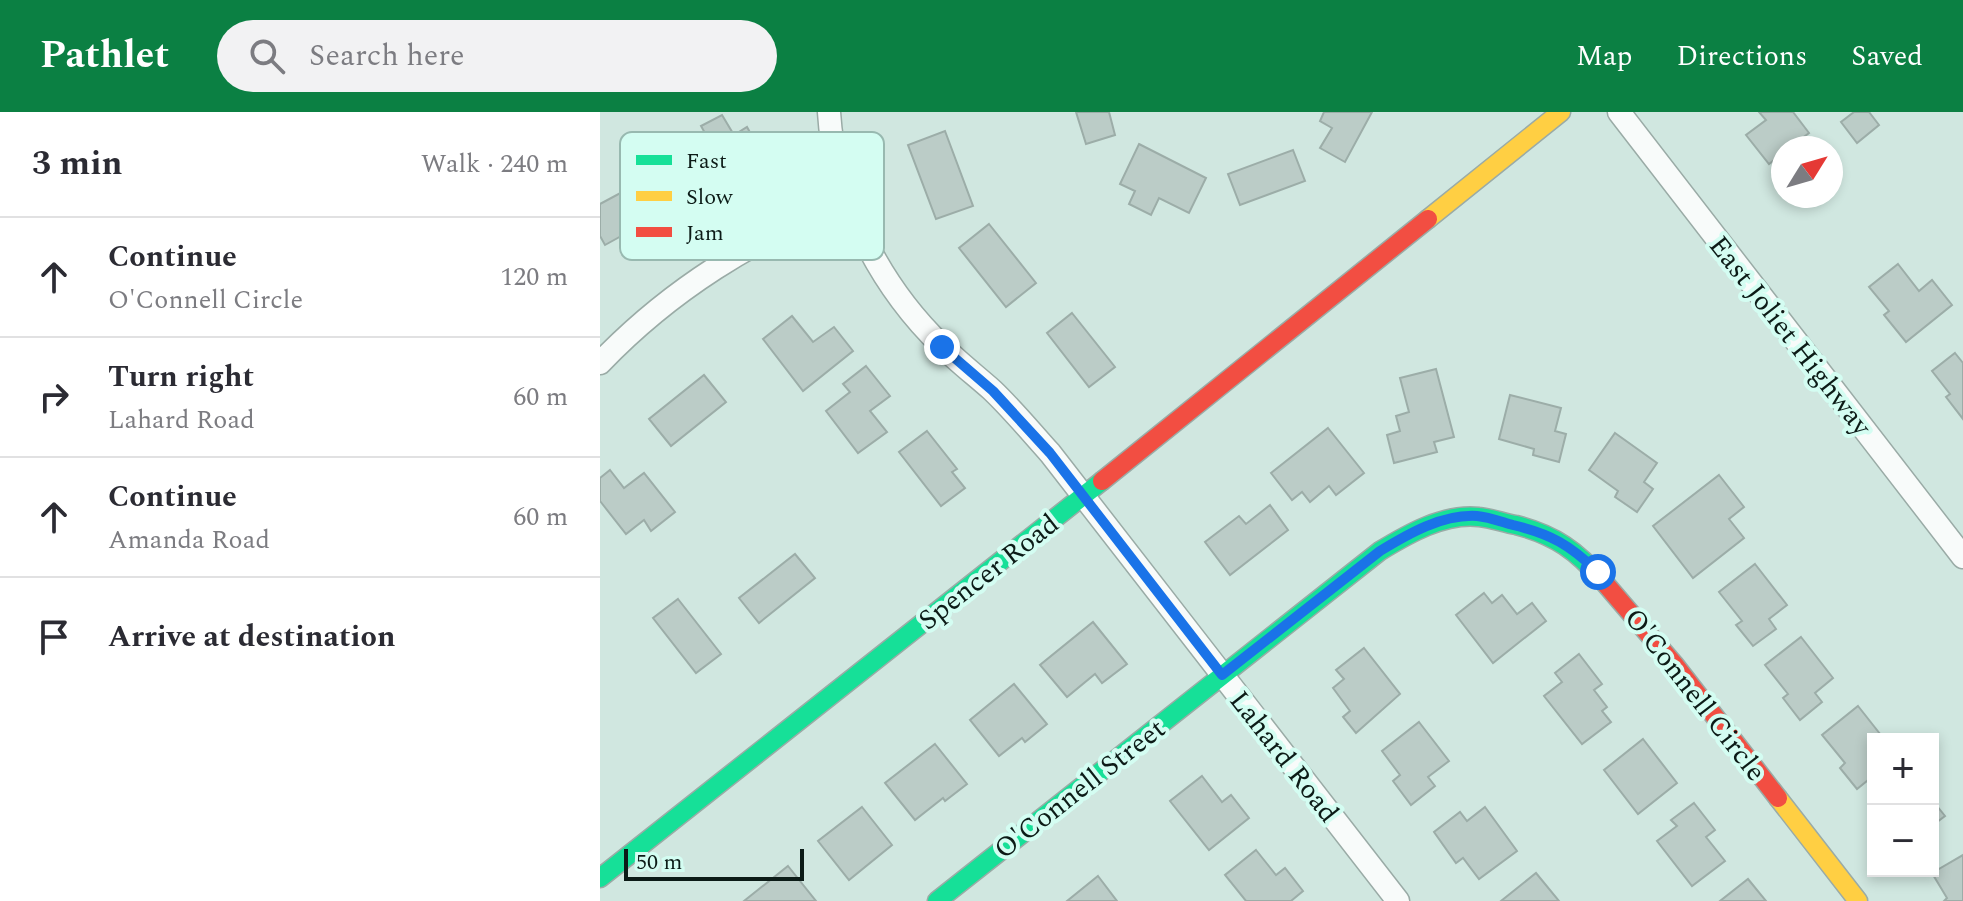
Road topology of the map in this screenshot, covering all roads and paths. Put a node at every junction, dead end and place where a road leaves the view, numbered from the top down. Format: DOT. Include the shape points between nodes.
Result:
graph roads {
  1 [pos="829,112"];
  2 [pos="1561,112"];
  3 [pos="1619,112"];
  4 [pos="831,132"];
  5 [pos="730,260"];
  6 [pos="877,260"];
  7 [pos="600,363"];
  8 [pos="1083,497"];
  9 [pos="1963,557"];
  10 [pos="1222,675"];
  11 [pos="600,878"];
  12 [pos="937,901"];
  13 [pos="1398,901"];
  14 [pos="1858,901"];
  1 -- 4 [label="street, Lahard Road"];
  2 -- 8 [label="street, Spencer Road"];
  3 -- 9 [label="street, East Joliet Highway"];
  5 -- 7 [label="street" via="656,312"];
  6 -- 8 [label="street, Lahard Road" via="914,316 1023,422"];
  8 -- 10 [label="street, Lahard Road"];
  8 -- 11 [label="street, Spencer Road"];
  10 -- 12 [label="street, O'Connell Street"];
  10 -- 13 [label="street, Lahard Road"];
  10 -- 14 [label="street, O'Connell Circle" via="1406,535 1438,522 1477,516 1543,532 1598,572"];
}
